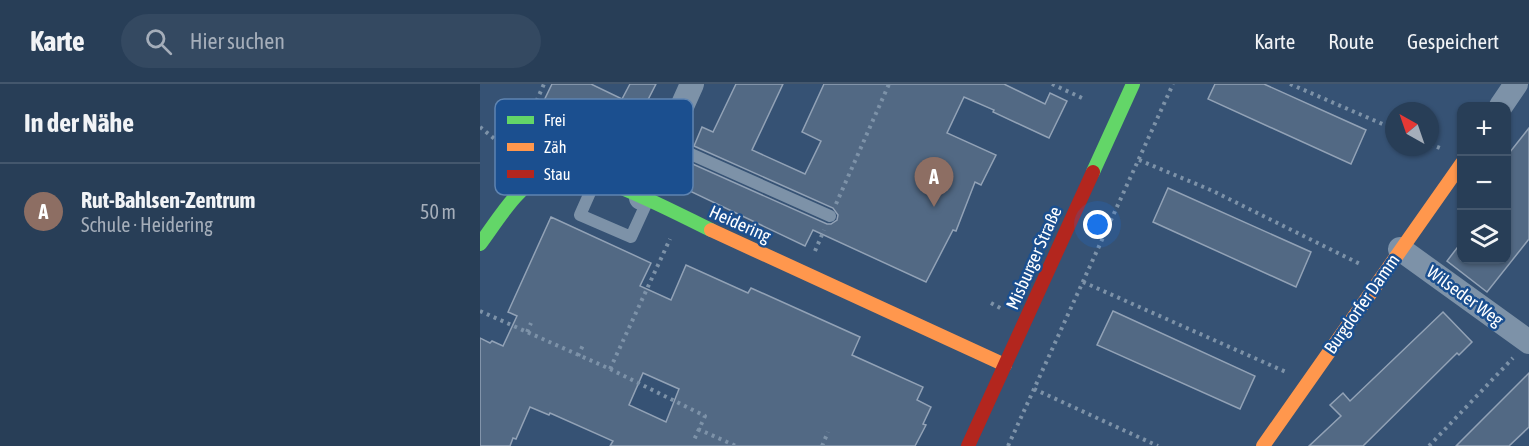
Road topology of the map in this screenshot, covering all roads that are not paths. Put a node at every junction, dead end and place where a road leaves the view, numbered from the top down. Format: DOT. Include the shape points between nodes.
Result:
graph roads {
  1 [pos="692,84"];
  2 [pos="1133,84"];
  3 [pos="1516,84"];
  4 [pos="685,99"];
  5 [pos="1504,102"];
  6 [pos="693,155"];
  7 [pos="1457,169"];
  8 [pos="520,195"];
  9 [pos="589,195"];
  10 [pos="633,195"];
  11 [pos="646,195"];
  12 [pos="644,200"];
  13 [pos="830,216"];
  14 [pos="480,244"];
  15 [pos="1400,249"];
  16 [pos="1529,342"];
  17 [pos="1005,365"];
  18 [pos="968,446"];
  19 [pos="1263,446"];
  1 -- 4 [label="street"];
  2 -- 17 [label="street, Misburger Straße"];
  3 -- 5 [label="street"];
  6 -- 13 [label="lane"];
  7 -- 15 [label="street, Burgdorfer Damm"];
  8 -- 14 [label="street, Heidering"];
  9 -- 12 [label="lane" via="580,215 631,237"];
  10 -- 12 [label="street, Heidering"];
  11 -- 12 [label="street"];
  12 -- 17 [label="street, Heidering"];
  15 -- 16 [label="street, Wilseder Weg"];
  15 -- 19 [label="street, Burgdorfer Damm"];
  17 -- 18 [label="street, Misburger Straße"];
}
